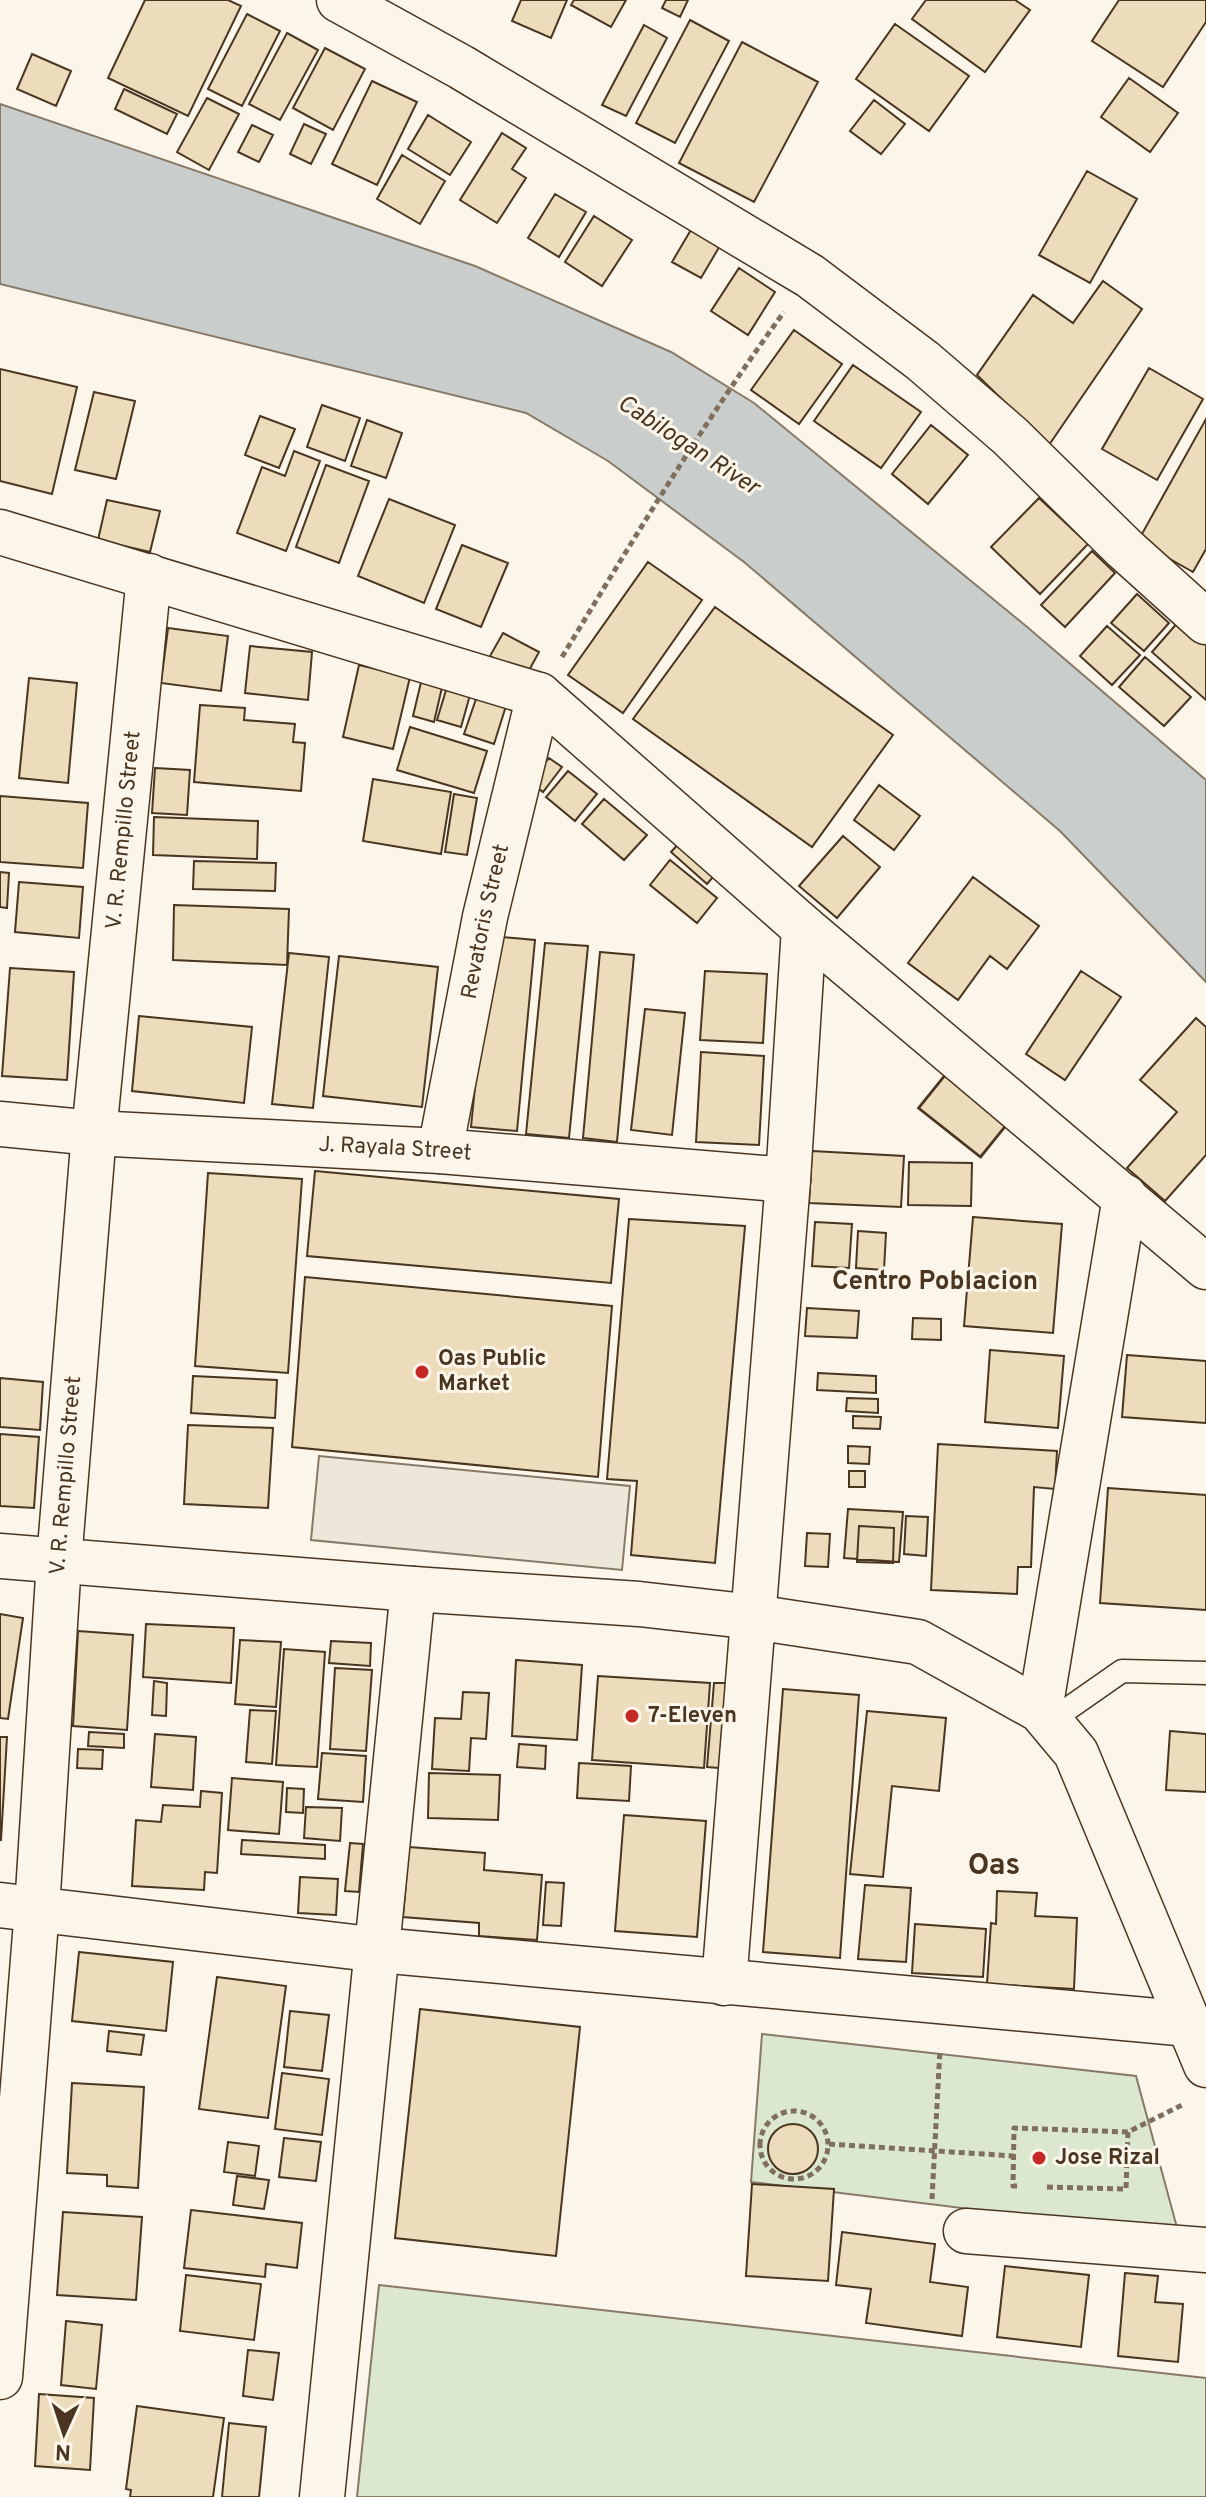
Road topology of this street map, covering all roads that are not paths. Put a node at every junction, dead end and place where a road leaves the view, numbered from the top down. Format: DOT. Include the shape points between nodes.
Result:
graph roads {
  1 [pos="339,0"];
  2 [pos="0,532"];
  3 [pos="149,576"];
  4 [pos="1206,622"];
  5 [pos="539,695"];
  6 [pos="804,928"];
  7 [pos="0,1124"];
  8 [pos="94,1133"];
  9 [pos="440,1151"];
  10 [pos="788,1180"];
  11 [pos="1125,1197"];
  12 [pos="1206,1267"];
  13 [pos="0,1556"];
  14 [pos="59,1561"];
  15 [pos="413,1589"];
  16 [pos="754,1617"];
  17 [pos="1206,1673"];
  18 [pos="1045,1716"];
  19 [pos="18,1907"];
  20 [pos="379,1950"];
  21 [pos="724,1983"];
  22 [pos="1189,2024"];
  23 [pos="1200,2083"];
  24 [pos="966,2231"];
  25 [pos="1206,2250"];
  26 [pos="0,2377"];
  27 [pos="322,2497"];
  1 -- 4 [label="street" via="810,276 923,361 1010,436"];
  2 -- 3 [label="street"];
  3 -- 5 [label="street"];
  3 -- 8 [label="street, V. R. Rempillo Street"];
  5 -- 6 [label="street"];
  5 -- 9 [label="street, Revatoris Street" via="485,917"];
  6 -- 10 [label="street"];
  6 -- 11 [label="street"];
  7 -- 8 [label="street, J. Rayala Street"];
  8 -- 9 [label="street, J. Rayala Street"];
  8 -- 14 [label="street, V. R. Rempillo Street"];
  9 -- 10 [label="street, J. Rayala Street"];
  10 -- 16 [label="street"];
  11 -- 12 [label="street"];
  11 -- 18 [label="street"];
  13 -- 14 [label="street"];
  14 -- 15 [label="street"];
  14 -- 19 [label="street, V. R. Rempillo Street"];
  15 -- 16 [label="street"];
  15 -- 20 [label="street"];
  16 -- 18 [label="street" via="918,1642"];
  16 -- 21 [label="street"];
  17 -- 18 [label="lane" via="1122,1671"];
  18 -- 22 [label="street" via="1076,1753"];
  19 -- 20 [label="street"];
  19 -- 26 [label="street, V. R. Rempillo Street"];
  20 -- 21 [label="street"];
  20 -- 27 [label="street"];
  21 -- 22 [label="street"];
  22 -- 23 [label="street"];
  24 -- 25 [label="street"];
}
